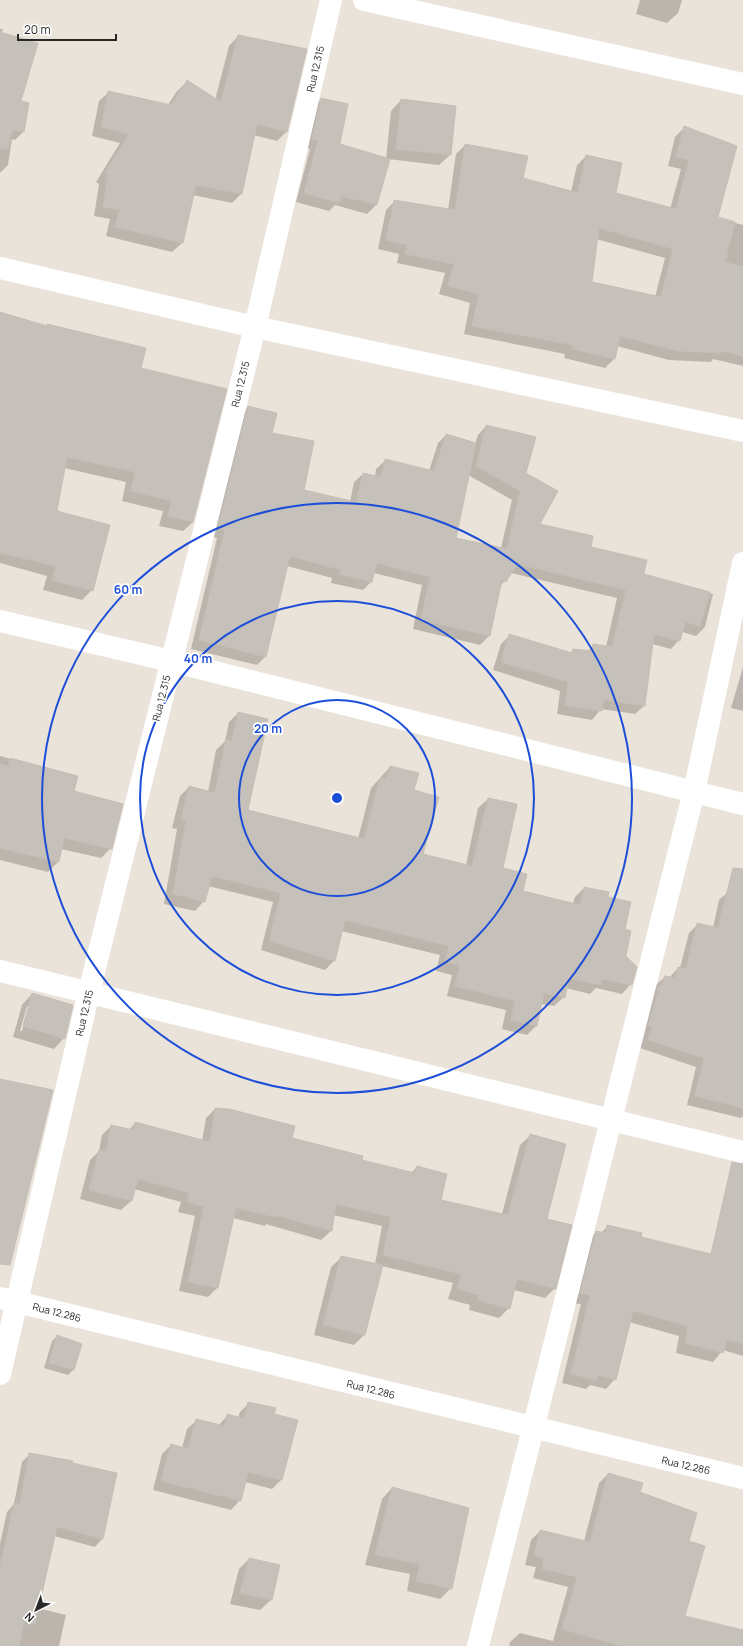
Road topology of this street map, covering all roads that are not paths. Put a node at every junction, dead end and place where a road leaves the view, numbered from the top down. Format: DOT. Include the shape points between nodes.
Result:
graph roads {
  1 [pos="331,0"];
  2 [pos="364,0"];
  3 [pos="743,84"];
  4 [pos="0,268"];
  5 [pos="255,327"];
  6 [pos="743,431"];
  7 [pos="743,563"];
  8 [pos="0,621"];
  9 [pos="171,661"];
  10 [pos="694,792"];
  11 [pos="743,804"];
  12 [pos="0,971"];
  13 [pos="89,992"];
  14 [pos="610,1120"];
  15 [pos="743,1152"];
  16 [pos="8,1300"];
  17 [pos="0,1374"];
  18 [pos="532,1428"];
  19 [pos="743,1478"];
  20 [pos="478,1646"];
  1 -- 5 [label="street, Rua 12.315"];
  2 -- 3 [label="street"];
  4 -- 5 [label="street"];
  5 -- 6 [label="street"];
  5 -- 9 [label="street, Rua 12.315"];
  7 -- 10 [label="street"];
  8 -- 9 [label="street"];
  9 -- 10 [label="street"];
  9 -- 13 [label="street, Rua 12.315"];
  10 -- 11 [label="street"];
  10 -- 14 [label="street"];
  12 -- 13 [label="street"];
  13 -- 14 [label="street"];
  13 -- 16 [label="street, Rua 12.315"];
  14 -- 15 [label="street"];
  14 -- 18 [label="street"];
  16 -- 17 [label="street, Rua 12.315"];
  16 -- 18 [label="street, Rua 12.286"];
  18 -- 19 [label="street, Rua 12.286"];
  18 -- 20 [label="street"];
}
